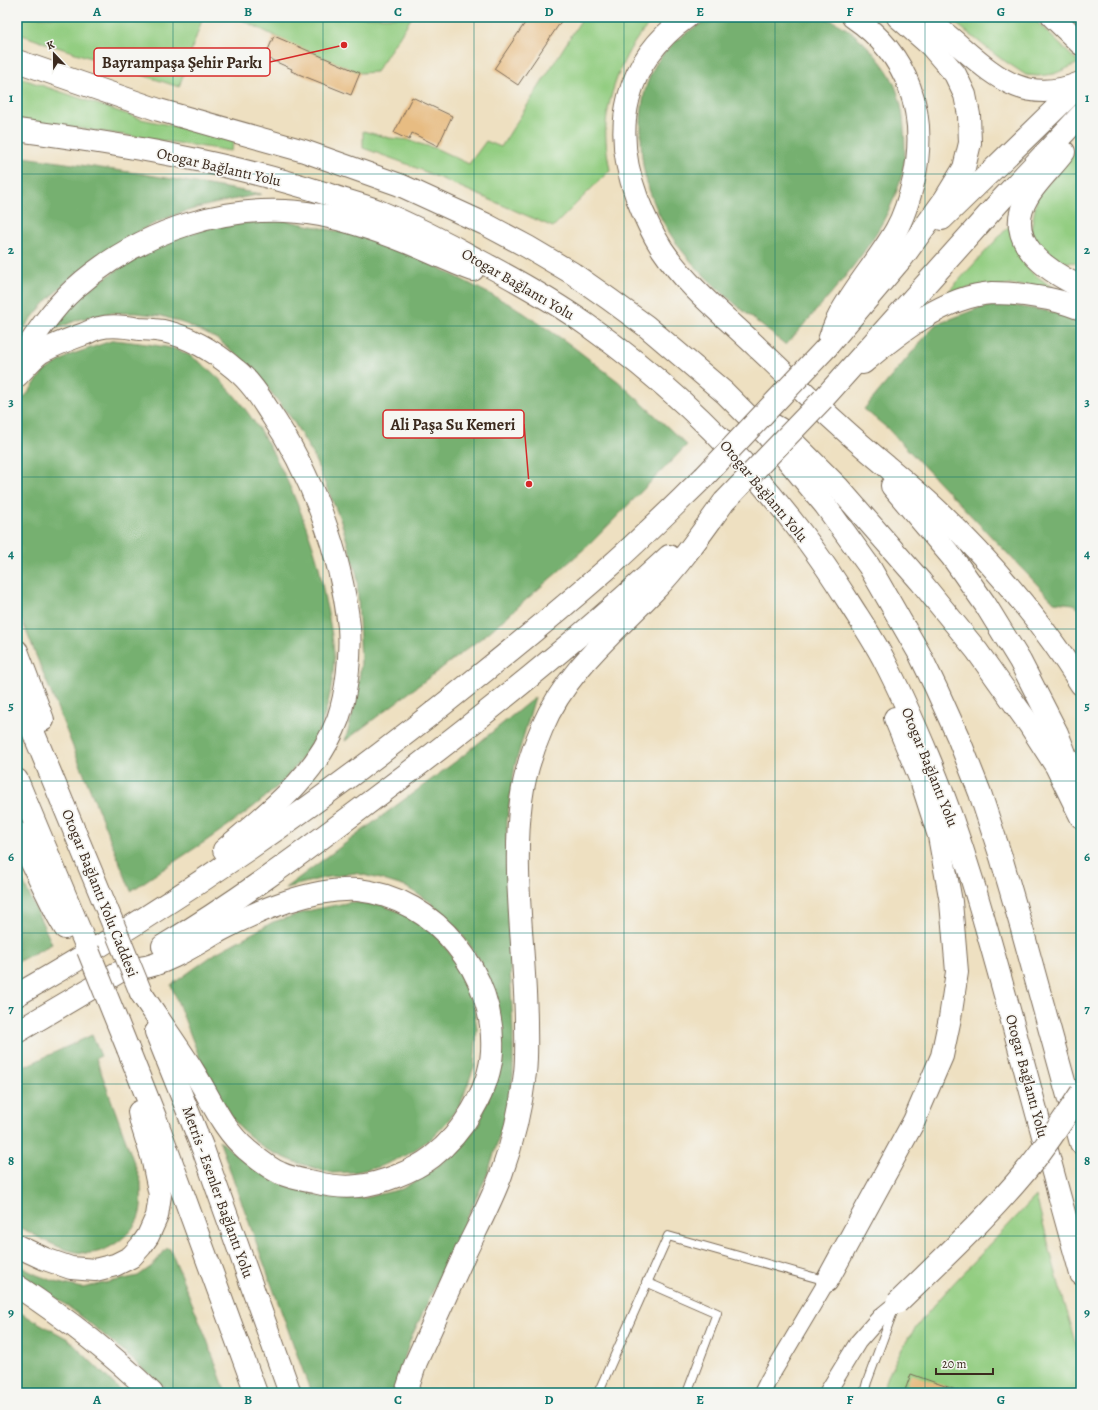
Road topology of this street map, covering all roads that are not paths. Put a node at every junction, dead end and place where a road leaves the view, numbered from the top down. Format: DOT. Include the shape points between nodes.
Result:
graph roads {
  1 [pos="687,17"];
  2 [pos="853,17"];
  3 [pos="898,17"];
  4 [pos="924,17"];
  5 [pos="1053,17"];
  6 [pos="1081,44"];
  7 [pos="17,61"];
  8 [pos="1081,83"];
  9 [pos="1081,115"];
  10 [pos="1081,125"];
  11 [pos="17,130"];
  12 [pos="903,257"];
  13 [pos="1055,273"];
  14 [pos="1081,277"];
  15 [pos="520,282"];
  16 [pos="1081,287"];
  17 [pos="1081,309"];
  18 [pos="827,347"];
  19 [pos="17,363"];
  20 [pos="17,376"];
  21 [pos="725,393"];
  22 [pos="823,399"];
  23 [pos="839,425"];
  24 [pos="724,502"];
  25 [pos="850,604"];
  26 [pos="17,651"];
  27 [pos="1081,684"];
  28 [pos="17,693"];
  29 [pos="17,780"];
  30 [pos="59,793"];
  31 [pos="1081,794"];
  32 [pos="1081,817"];
  33 [pos="17,833"];
  34 [pos="182,894"];
  35 [pos="88,950"];
  36 [pos="125,969"];
  37 [pos="57,972"];
  38 [pos="17,982"];
  39 [pos="141,993"];
  40 [pos="17,995"];
  41 [pos="62,1005"];
  42 [pos="17,1032"];
  43 [pos="17,1045"];
  44 [pos="128,1049"];
  45 [pos="1081,1093"];
  46 [pos="1081,1143"];
  47 [pos="17,1246"];
  48 [pos="1081,1274"];
  49 [pos="827,1281"];
  50 [pos="646,1282"];
  51 [pos="17,1286"];
  52 [pos="897,1303"];
  53 [pos="152,1393"];
  54 [pos="256,1393"];
  55 [pos="290,1393"];
  56 [pos="406,1393"];
  57 [pos="598,1393"];
  58 [pos="687,1393"];
  59 [pos="762,1393"];
  60 [pos="827,1393"];
  61 [pos="864,1393"];
  1 -- 23 [label="main road" via="656,46 637,73 628,98 623,130 626,163 632,186 662,250 678,269 707,302"];
  2 -- 18 [label="main road" via="882,41 898,62 910,86 919,128 918,150 909,199 896,229 838,318"];
  3 -- 12 [label="main road" via="931,46 955,74 965,95 970,136 964,168"];
  4 -- 8 [label="main road" via="984,67 1003,80 1022,88 1037,91 1064,90"];
  5 -- 6 [label="main road"];
  7 -- 21 [label="main road" via="159,110 304,151 400,186 478,221 528,247 609,298"];
  8 -- 12 [label="main road"];
  9 -- 22 [label="main road"];
  10 -- 13 [label="main road" via="1058,160 1027,198 1020,216 1022,236 1030,251"];
  11 -- 15 [label="main road, Otogar Bağlantı Yolu" via="198,160 317,191 375,210 443,241"];
  12 -- 18 [label="main road"];
  13 -- 14 [label="main road"];
  13 -- 16 [label="main road"];
  15 -- 19 [label="main road" via="485,275 411,243 321,216 268,211 233,213 194,222 160,234 129,248 101,267 55,308"];
  15 -- 25 [label="main road, Otogar Bağlantı Yolu" via="585,323 633,359 707,425 794,523"];
  17 -- 22 [label="main road" via="1050,299 1021,294 991,293 961,300 935,310 897,336"];
  18 -- 34 [label="main road, bridge" via="704,477 616,561 518,645 411,731 287,822"];
  20 -- 34 [label="main road" via="40,354 99,328 163,331 192,340 216,354 257,392 294,453 322,514 331,541 349,628 346,686 338,718 327,744 291,792 212,861"];
  21 -- 32 [label="main road" via="780,430 838,487 921,582 977,651 1028,724 1056,766"];
  21 -- 46 [label="main road" via="767,435 825,505 869,566 936,688 969,765 1000,857"];
  22 -- 24 [label="main road, bridge"];
  23 -- 27 [label="main road" via="937,510 997,572"];
  23 -- 31 [label="main road" via="952,557 985,604 1020,661 1057,733"];
  24 -- 36 [label="main road" via="618,602 447,743 261,883 192,929"];
  24 -- 56 [label="main road" via="692,547 656,590 610,633 572,677 553,706 528,768 521,799 518,832 526,1039 525,1072 516,1131 500,1177 416,1362"];
  25 -- 48 [label="main road, Otogar Bağlantı Yolu" via="886,662 947,805 981,906"];
  25 -- 49 [label="main road" via="875,676 922,783 939,836 951,902 957,972 942,1056 914,1121"];
  26 -- 30 [label="main road" via="54,756"];
  28 -- 30 [label="main road"];
  29 -- 35 [label="main road"];
  30 -- 39 [label="main road, Otogar Bağlantı Yolu Caddesi, bridge"];
  33 -- 35 [label="main road" via="58,916 67,930"];
  34 -- 37 [label="main road"];
  35 -- 44 [label="main road, bridge"];
  36 -- 39 [label="main road" via="141,968 163,961 224,928 294,899 331,890 359,890 386,896 405,904 445,931 470,965 479,983 491,1024 492,1052 488,1074 479,1098 466,1121 431,1158 406,1172 359,1186 335,1187 310,1182 280,1173 244,1148 224,1124 196,1074"];
  36 -- 41 [label="main road"];
  37 -- 38 [label="main road"];
  37 -- 40 [label="main road"];
  39 -- 55 [label="main road, Metris - Esenler Bağlantı Yolu" via="203,1148"];
  41 -- 42 [label="main road"];
  41 -- 43 [label="main road"];
  44 -- 47 [label="main road" via="141,1122 160,1195 157,1216 148,1236 131,1257 115,1265 95,1270 71,1268"];
  44 -- 54 [label="main road"];
  45 -- 52 [label="main road, bridge" via="1056,1132 1024,1173 965,1238"];
  49 -- 50 [label="lane" via="668,1236"];
  49 -- 59 [label="street"];
  50 -- 57 [label="lane"];
  50 -- 58 [label="lane" via="717,1313"];
  51 -- 53 [label="main road" via="80,1332"];
  52 -- 60 [label="street" via="880,1317 858,1342"];
  52 -- 61 [label="lane"];
}
